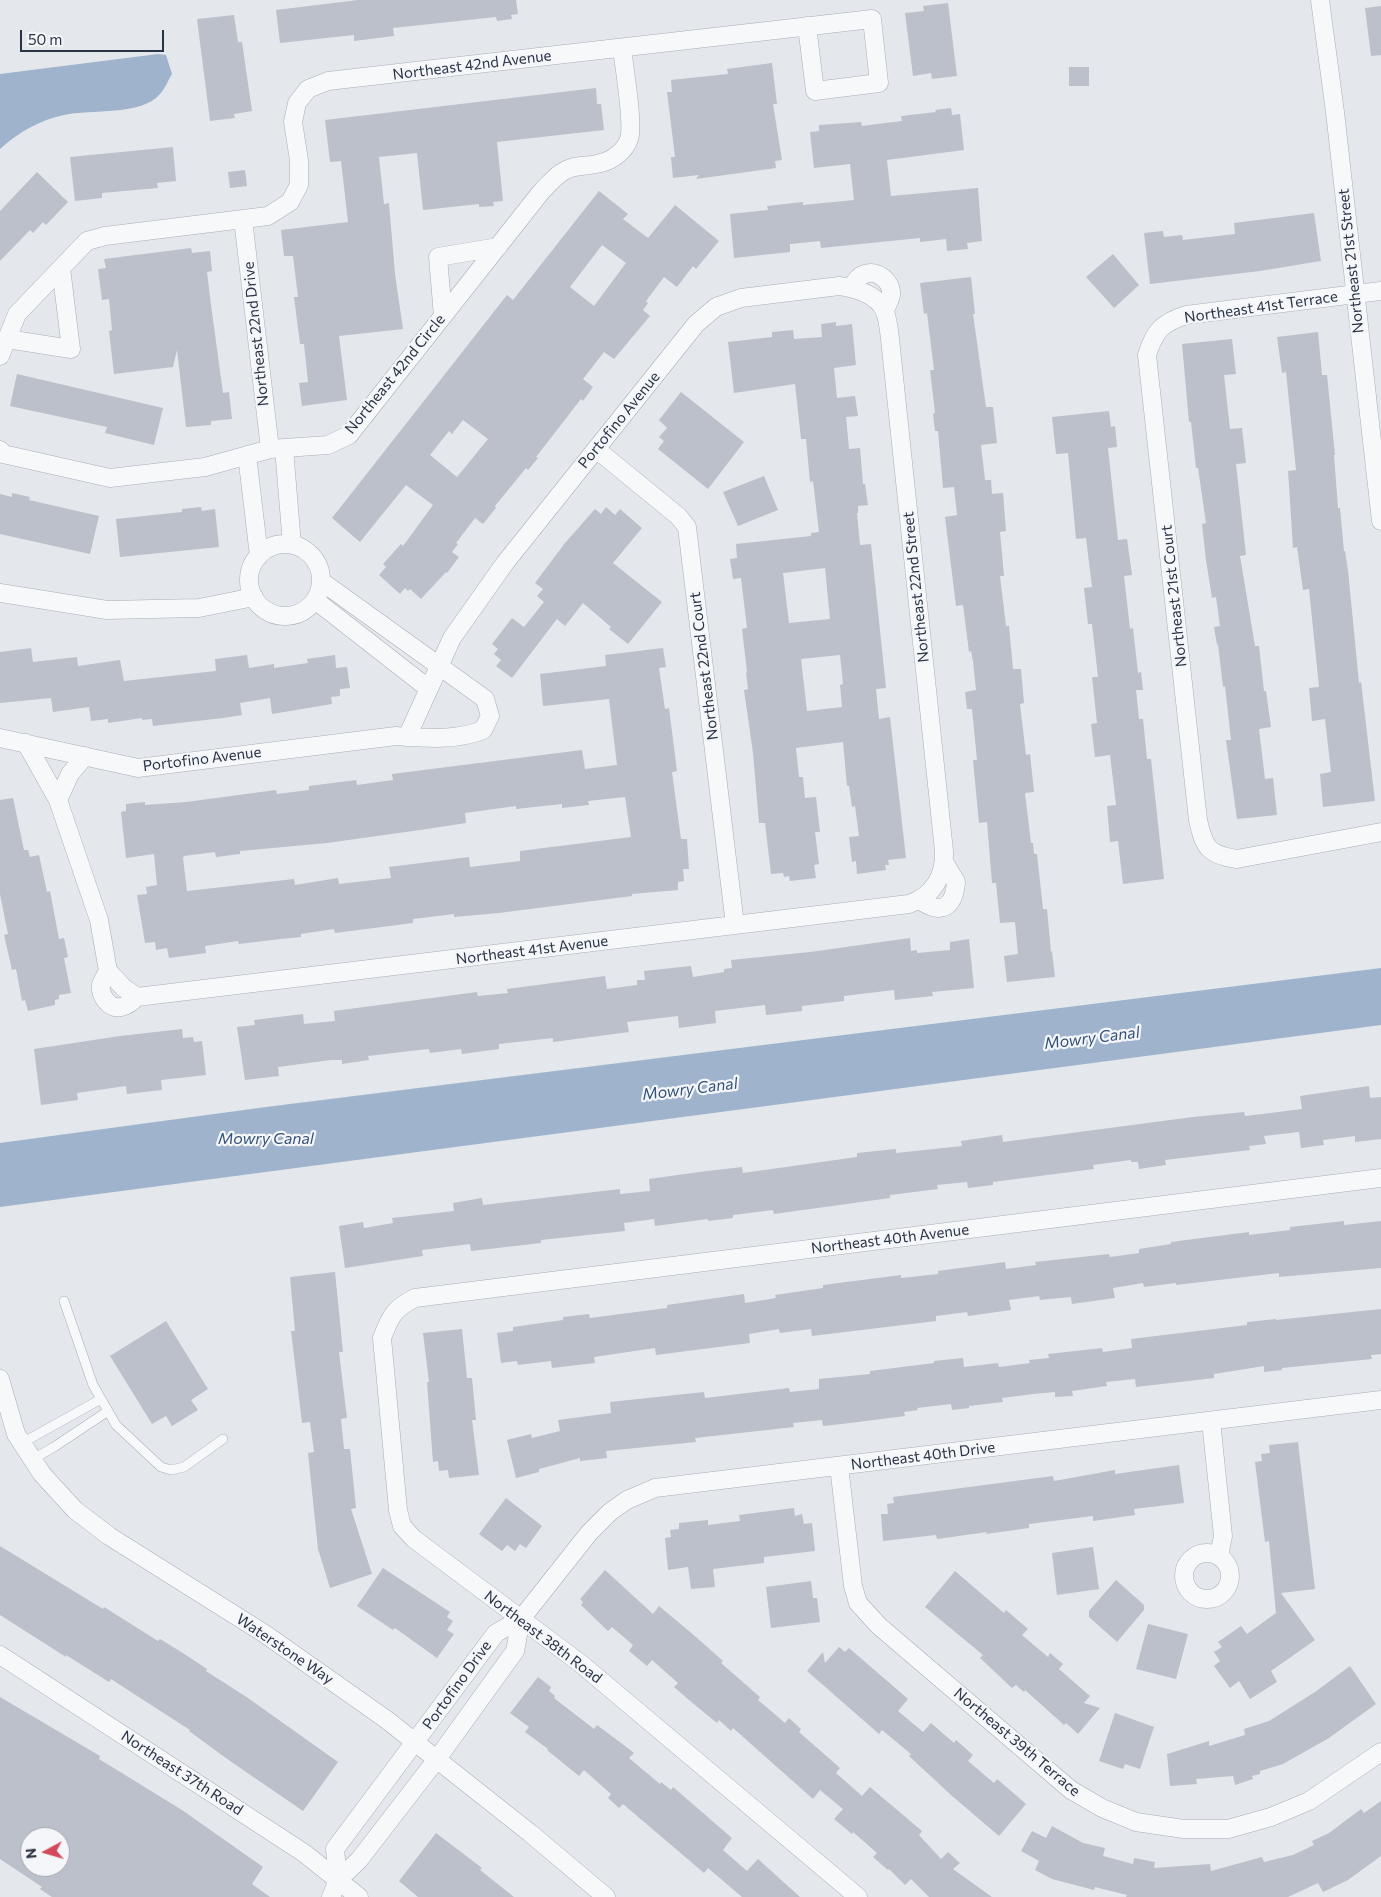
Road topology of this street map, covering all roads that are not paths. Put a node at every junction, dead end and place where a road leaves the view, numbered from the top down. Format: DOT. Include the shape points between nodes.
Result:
graph roads {
  1 [pos="1320,0"];
  2 [pos="807,26"];
  3 [pos="622,48"];
  4 [pos="243,219"];
  5 [pos="498,247"];
  6 [pos="61,268"];
  7 [pos="851,288"];
  8 [pos="1381,291"];
  9 [pos="1355,294"];
  10 [pos="885,310"];
  11 [pos="442,316"];
  12 [pos="7,339"];
  13 [pos="1151,341"];
  14 [pos="0,356"];
  15 [pos="277,449"];
  16 [pos="596,449"];
  17 [pos="0,450"];
  18 [pos="247,455"];
  19 [pos="1381,521"];
  20 [pos="292,545"];
  21 [pos="259,556"];
  22 [pos="321,581"];
  23 [pos="0,593"];
  24 [pos="254,597"];
  25 [pos="315,600"];
  26 [pos="439,666"];
  27 [pos="429,688"];
  28 [pos="407,737"];
  29 [pos="0,738"];
  30 [pos="26,743"];
  31 [pos="85,756"];
  32 [pos="58,800"];
  33 [pos="1381,832"];
  34 [pos="944,862"];
  35 [pos="921,900"];
  36 [pos="735,925"];
  37 [pos="1381,1178"];
  38 [pos="64,1301"];
  39 [pos="401,1305"];
  40 [pos="0,1379"];
  41 [pos="101,1399"];
  42 [pos="1381,1400"];
  43 [pos="108,1411"];
  44 [pos="1211,1420"];
  45 [pos="223,1438"];
  46 [pos="22,1443"];
  47 [pos="33,1459"];
  48 [pos="839,1466"];
  49 [pos="1219,1556"];
  50 [pos="521,1620"];
  51 [pos="0,1655"];
  52 [pos="416,1742"];
  53 [pos="1381,1752"];
  54 [pos="437,1759"];
  55 [pos="338,1880"];
  56 [pos="330,1897"];
  57 [pos="359,1897"];
  58 [pos="606,1897"];
  59 [pos="858,1897"];
  1 -- 9 [label="street, Northeast 21st Street"];
  2 -- 2 [label="street, Northeast 42nd Avenue" via="815,91 879,83 872,19"];
  2 -- 3 [label="street, Northeast 42nd Avenue"];
  3 -- 4 [label="street, Northeast 42nd Avenue" via="328,81 308,89 297,103 293,122 299,185 290,202 268,216"];
  3 -- 5 [label="street, Northeast 42nd Circle" via="630,137 626,147 602,163 571,168 558,175"];
  4 -- 6 [label="street" via="105,236 87,241"];
  4 -- 15 [label="street, Northeast 22nd Drive"];
  5 -- 11 [label="street, Northeast 42nd Circle"];
  5 -- 11 [label="street" via="438,256"];
  6 -- 12 [label="street" via="17,314"];
  6 -- 12 [label="street" via="70,349"];
  7 -- 10 [label="street, Portofino Avenue" via="869,294"];
  7 -- 10 [label="street" via="865,274 873,273 885,279 891,295"];
  7 -- 16 [label="street, Portofino Avenue" via="839,286 741,298 716,307 696,324"];
  8 -- 9 [label="street, Northeast 41st Terrace"];
  9 -- 13 [label="street, Northeast 41st Terrace" via="1186,315 1158,329"];
  9 -- 19 [label="street, Northeast 21st Street"];
  10 -- 34 [label="street, Northeast 22nd Street"];
  11 -- 15 [label="street, Northeast 42nd Circle" via="348,435 328,445"];
  12 -- 14 [label="street"];
  13 -- 33 [label="street, Northeast 21st Court" via="1147,355 1202,837 1208,848 1221,856 1237,859"];
  15 -- 18 [label="street, Northeast 42nd Circle"];
  15 -- 20 [label="street, Northeast 22nd Drive"];
  16 -- 26 [label="street, Portofino Avenue" via="504,563 452,638"];
  16 -- 36 [label="street, Northeast 22nd Court" via="687,527"];
  17 -- 18 [label="street, Northeast 42nd Circle" via="3,454 110,478 205,467"];
  18 -- 21 [label="street"];
  20 -- 21 [label="street" via="274,547"];
  20 -- 22 [label="street" via="302,548 316,562"];
  21 -- 24 [label="street" via="250,576"];
  22 -- 25 [label="street"];
  22 -- 26 [label="street"];
  23 -- 24 [label="street" via="106,610 199,608"];
  24 -- 25 [label="street" via="260,606 279,616 300,613"];
  25 -- 27 [label="street"];
  26 -- 27 [label="street, Portofino Avenue"];
  26 -- 28 [label="street, Portofino Avenue" via="485,700 490,716 482,730 466,737"];
  27 -- 28 [label="street, Portofino Avenue"];
  28 -- 31 [label="street, Portofino Avenue" via="138,768"];
  29 -- 30 [label="street, Portofino Avenue"];
  30 -- 31 [label="street, Portofino Avenue"];
  30 -- 32 [label="street"];
  31 -- 32 [label="street" via="70,774"];
  32 -- 36 [label="street, Northeast 41st Avenue" via="100,920 108,970 130,992"];
  34 -- 35 [label="street, Northeast 22nd Street" via="936,885"];
  34 -- 35 [label="street" via="956,882 952,899 947,906 938,909"];
  35 -- 36 [label="street, Northeast 41st Avenue"];
  37 -- 39 [label="street, Northeast 40th Avenue" via="415,1298"];
  38 -- 41 [label="lane"];
  39 -- 50 [label="street, Northeast 38th Road" via="390,1318 382,1338 402,1526 414,1539"];
  40 -- 46 [label="street, Waterstone Way" via="16,1434"];
  41 -- 43 [label="lane"];
  41 -- 46 [label="lane"];
  42 -- 44 [label="street, Northeast 40th Drive"];
  43 -- 45 [label="lane" via="116,1425 161,1467 171,1470 184,1467"];
  43 -- 47 [label="lane"];
  44 -- 48 [label="street, Northeast 40th Drive"];
  44 -- 49 [label="street" via="1223,1536"];
  46 -- 47 [label="street, Waterstone Way"];
  47 -- 52 [label="street, Waterstone Way" via="42,1474 75,1510 109,1536 265,1634"];
  48 -- 50 [label="street, Northeast 40th Drive" via="655,1488 627,1500 589,1533"];
  48 -- 53 [label="street, Northeast 39th Terrace" via="853,1586 858,1603 879,1626 1071,1790 1102,1808 1136,1822 1184,1829 1228,1829 1271,1817 1309,1801"];
  50 -- 52 [label="street, Portofino Drive" via="496,1633"];
  50 -- 54 [label="street, Portofino Drive" via="515,1651"];
  50 -- 59 [label="street, Northeast 38th Road" via="580,1664"];
  51 -- 55 [label="street, Northeast 37th Road" via="304,1853"];
  52 -- 54 [label="street, Waterstone Way"];
  52 -- 55 [label="street, Portofino Drive" via="336,1849"];
  54 -- 55 [label="street, Portofino Drive" via="359,1860"];
  54 -- 58 [label="street, Waterstone Way"];
  55 -- 56 [label="street, Portofino Drive"];
  55 -- 57 [label="street, Northeast 37th Road"];
}
